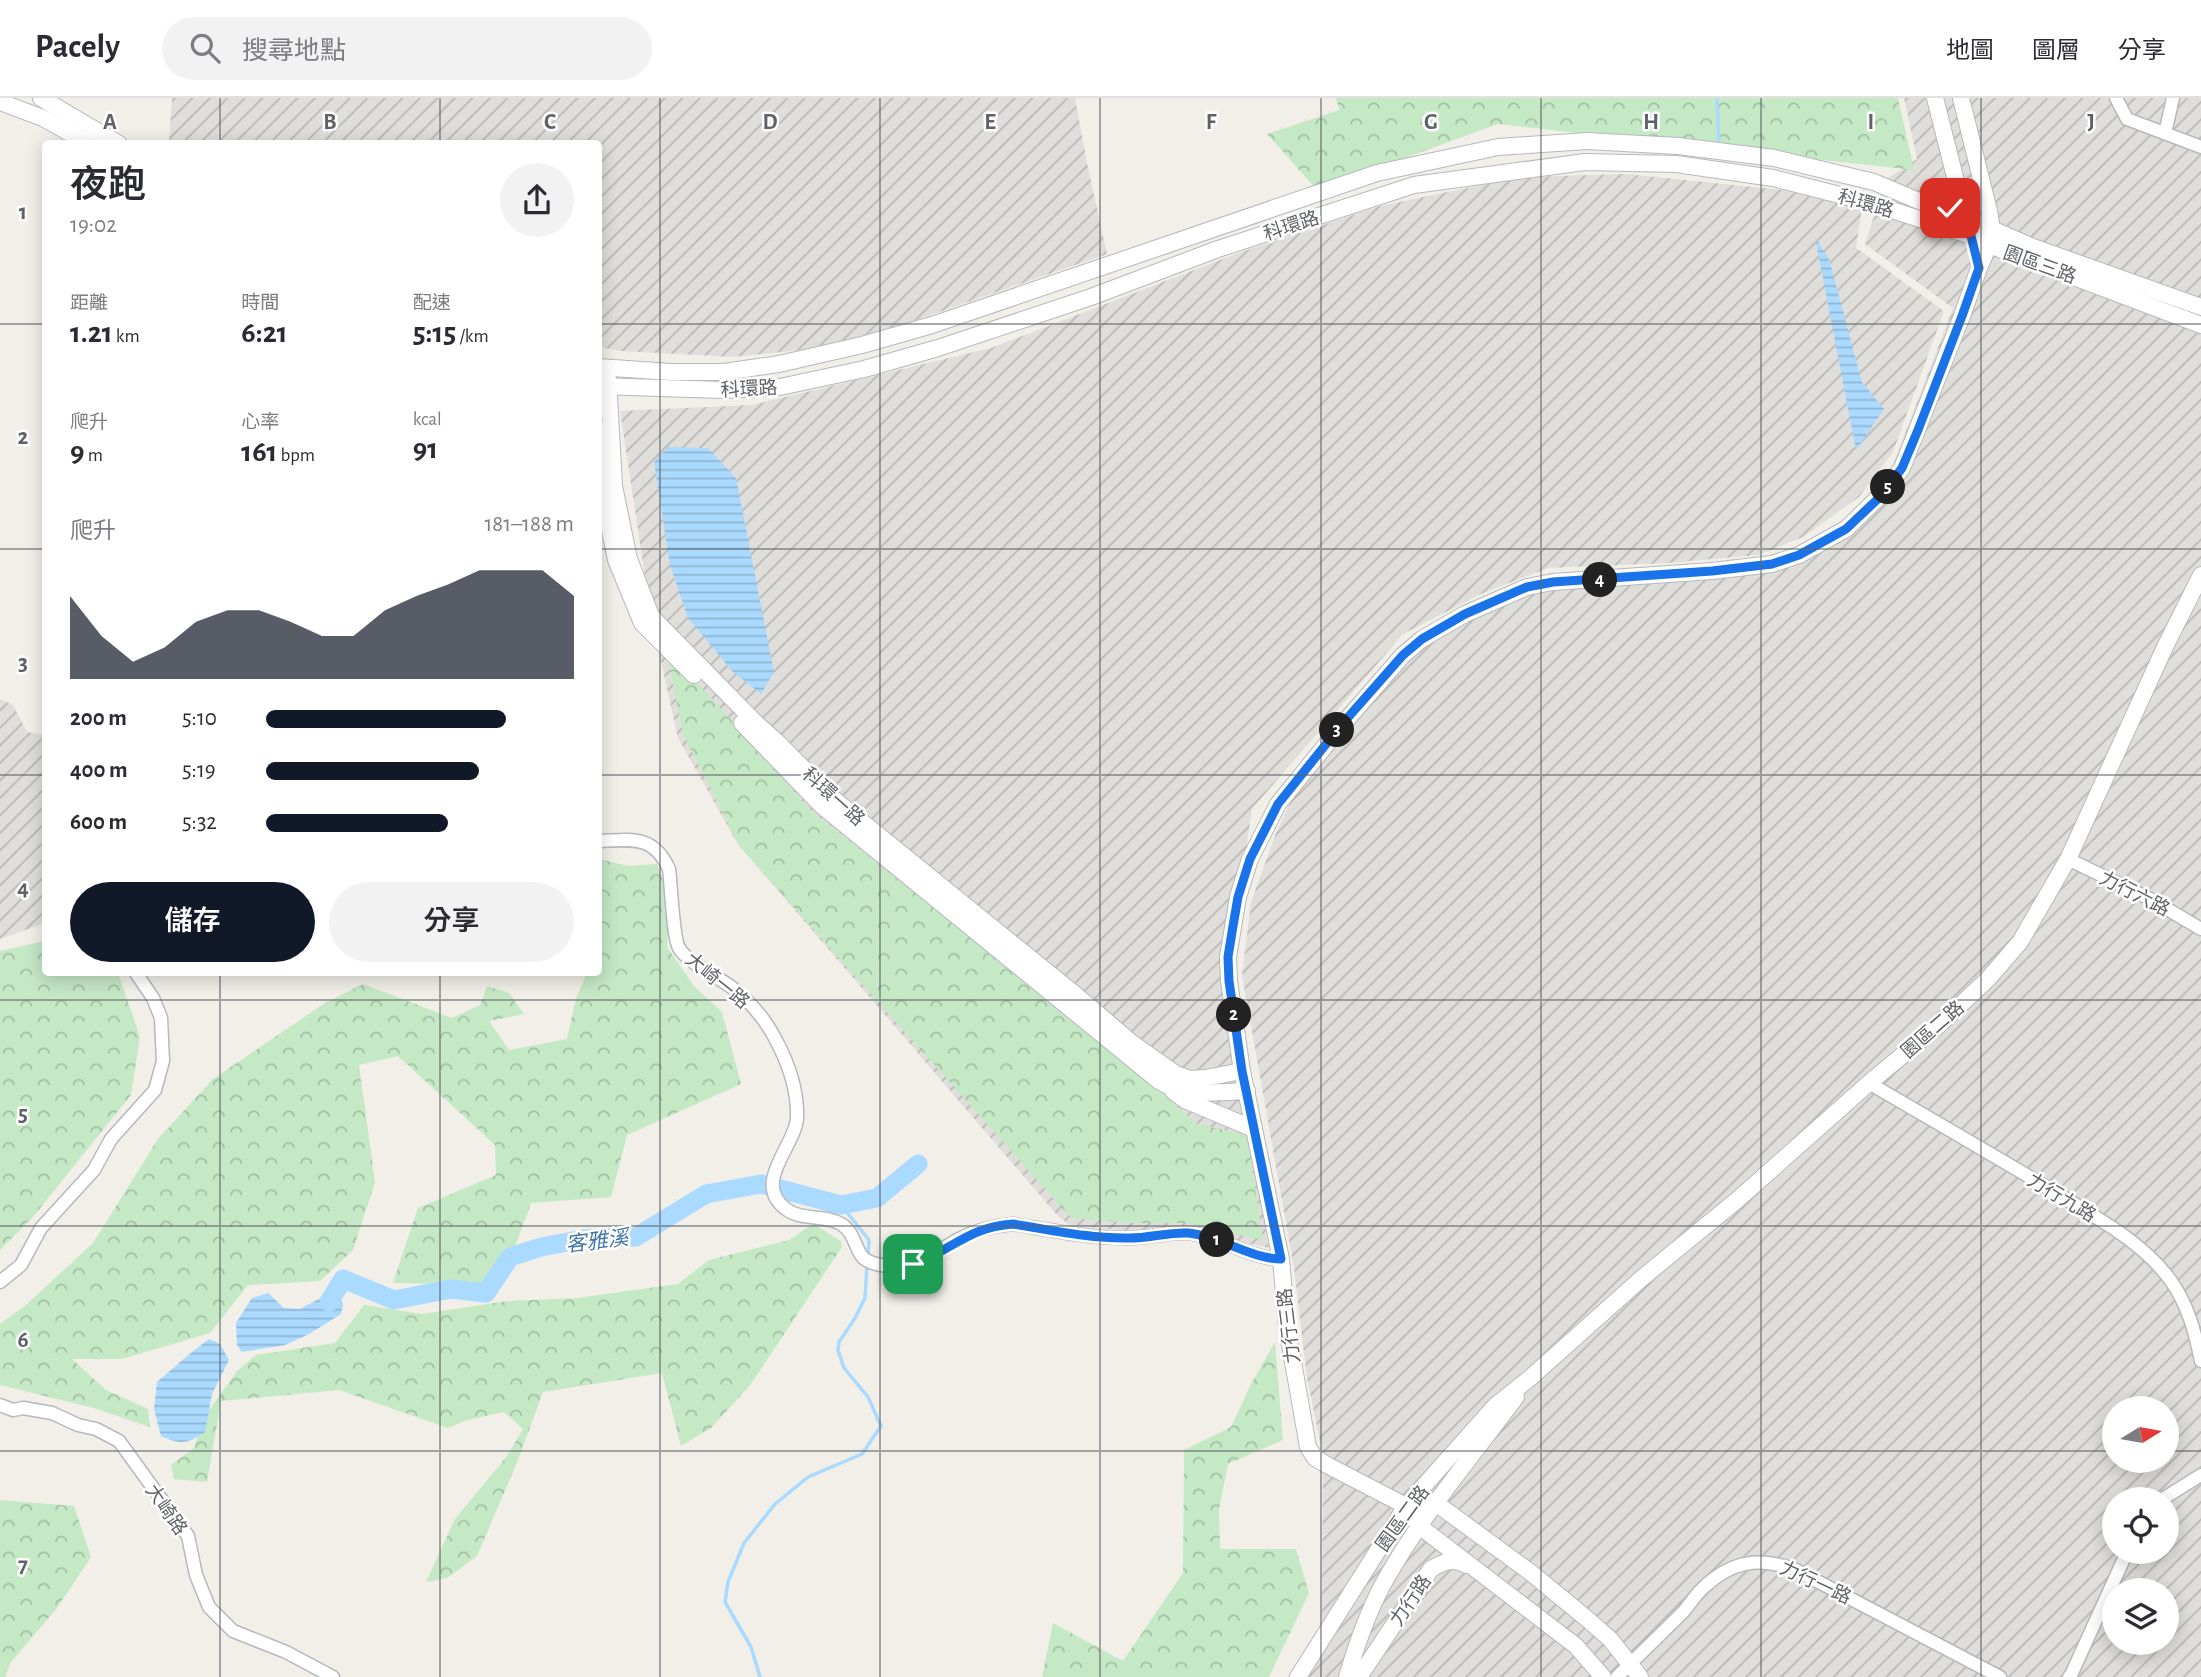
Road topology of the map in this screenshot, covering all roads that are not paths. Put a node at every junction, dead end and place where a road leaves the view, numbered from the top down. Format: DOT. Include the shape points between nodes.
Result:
graph roads {
  1 [pos="41,98"];
  2 [pos="1935,98"];
  3 [pos="1961,98"];
  4 [pos="2116,98"];
  5 [pos="2173,98"];
  6 [pos="0,102"];
  7 [pos="2165,134"];
  8 [pos="82,140"];
  9 [pos="111,140"];
  10 [pos="2201,147"];
  11 [pos="1959,193"];
  12 [pos="1938,209"];
  13 [pos="1970,226"];
  14 [pos="1990,238"];
  15 [pos="1979,268"];
  16 [pos="2201,307"];
  17 [pos="2201,325"];
  18 [pos="603,368"];
  19 [pos="603,386"];
  20 [pos="602,492"];
  21 [pos="2201,575"];
  22 [pos="602,841"];
  23 [pos="2068,859"];
  24 [pos="2201,929"];
  25 [pos="138,976"];
  26 [pos="1242,1071"];
  27 [pos="1869,1083"];
  28 [pos="1166,1085"];
  29 [pos="1247,1091"];
  30 [pos="1254,1129"];
  31 [pos="1281,1259"];
  32 [pos="0,1282"];
  33 [pos="2201,1361"];
  34 [pos="1530,1378"];
  35 [pos="0,1405"];
  36 [pos="2201,1475"];
  37 [pos="2179,1489"];
  38 [pos="1437,1504"];
  39 [pos="1406,1506"];
  40 [pos="1419,1526"];
  41 [pos="2122,1564"];
  42 [pos="1482,1573"];
  43 [pos="1631,1663"];
  44 [pos="333,1677"];
  45 [pos="1297,1677"];
  46 [pos="1347,1677"];
  47 [pos="1359,1677"];
  48 [pos="1603,1677"];
  49 [pos="1617,1677"];
  50 [pos="1640,1677"];
  51 [pos="2000,1677"];
  52 [pos="2069,1677"];
  1 -- 9 [label="street"];
  2 -- 11 [label="street"];
  3 -- 14 [label="street, 園區三路" via="1989,211"];
  4 -- 7 [label="street" via="2127,119"];
  5 -- 7 [label="street"];
  6 -- 8 [label="street" via="43,118"];
  7 -- 10 [label="street"];
  11 -- 12 [label="street" via="1956,205"];
  11 -- 13 [label="street"];
  12 -- 13 [label="street, 科環路"];
  12 -- 18 [label="street, 科環路" via="1874,182 1774,158 1587,141 1498,147 1377,173 862,345 724,372"];
  13 -- 14 [label="street, 科環路"];
  13 -- 15 [label="street"];
  13 -- 19 [label="street, 科環路" via="1773,178 1676,164 1585,162 1389,192 1091,297 864,369 780,387"];
  14 -- 15 [label="street, 力行三路"];
  14 -- 16 [label="street, 園區三路"];
  14 -- 17 [label="street, 園區三路"];
  15 -- 26 [label="street, 力行三路" via="1902,468 1882,495 1846,529 1772,564 1527,587 1454,620 1403,655 1278,804 1250,859 1228,957"];
  18 -- 19 [label="street, 科環一路"];
  19 -- 26 [label="street, 科環一路" via="614,486 629,559 651,616 835,800 1132,1043 1190,1079"];
  20 -- 28 [label="street, 科環一路" via="616,560 642,623 821,805"];
  21 -- 23 [label="street, 園區二路"];
  22 -- 31 [label="street, 大崎一路" via="638,840 657,850 669,869 678,947 766,1021 788,1064 797,1118 774,1179 775,1197 792,1213 842,1224 861,1256 869,1261 896,1267 925,1260 984,1228 1013,1224 1111,1238 1188,1233"];
  23 -- 24 [label="street, 力行六路"];
  23 -- 27 [label="street, 園區二路" via="2020,942 1989,979"];
  25 -- 32 [label="street" via="161,1018 163,1061 155,1090 111,1139 94,1171 41,1228 21,1265"];
  26 -- 29 [label="street, 力行三路"];
  27 -- 33 [label="street, 力行九路" via="2147,1253 2185,1302"];
  27 -- 34 [label="street, 園區二路"];
  28 -- 29 [label="street, 科環一路" via="1205,1092"];
  28 -- 30 [label="street" via="1185,1100"];
  29 -- 30 [label="street, 力行三路"];
  30 -- 31 [label="street, 力行三路"];
  31 -- 39 [label="street, 力行三路" via="1287,1328 1308,1447 1315,1458"];
  34 -- 38 [label="street, 園區二路"];
  34 -- 39 [label="street, 園區二路" via="1495,1406"];
  35 -- 44 [label="street, 大崎路" via="52,1413 119,1441 188,1536 203,1595 216,1615 233,1631 286,1651"];
  36 -- 37 [label="street"];
  38 -- 39 [label="street"];
  38 -- 40 [label="street, 園區二路"];
  38 -- 43 [label="street" via="1549,1587"];
  39 -- 40 [label="street, 力行三路"];
  39 -- 45 [label="street, 園區二路"];
  40 -- 42 [label="street, 力行三路"];
  40 -- 46 [label="street, 園區二路" via="1386,1578 1360,1633"];
  41 -- 52 [label="street"];
  42 -- 47 [label="street, 力行路" via="1459,1560 1431,1569"];
  42 -- 48 [label="street, 力行三路" via="1576,1646"];
  43 -- 49 [label="street, 力行一路"];
  43 -- 50 [label="street"];
  43 -- 51 [label="street, 力行一路" via="1723,1572 1746,1563 1773,1562"];
}
